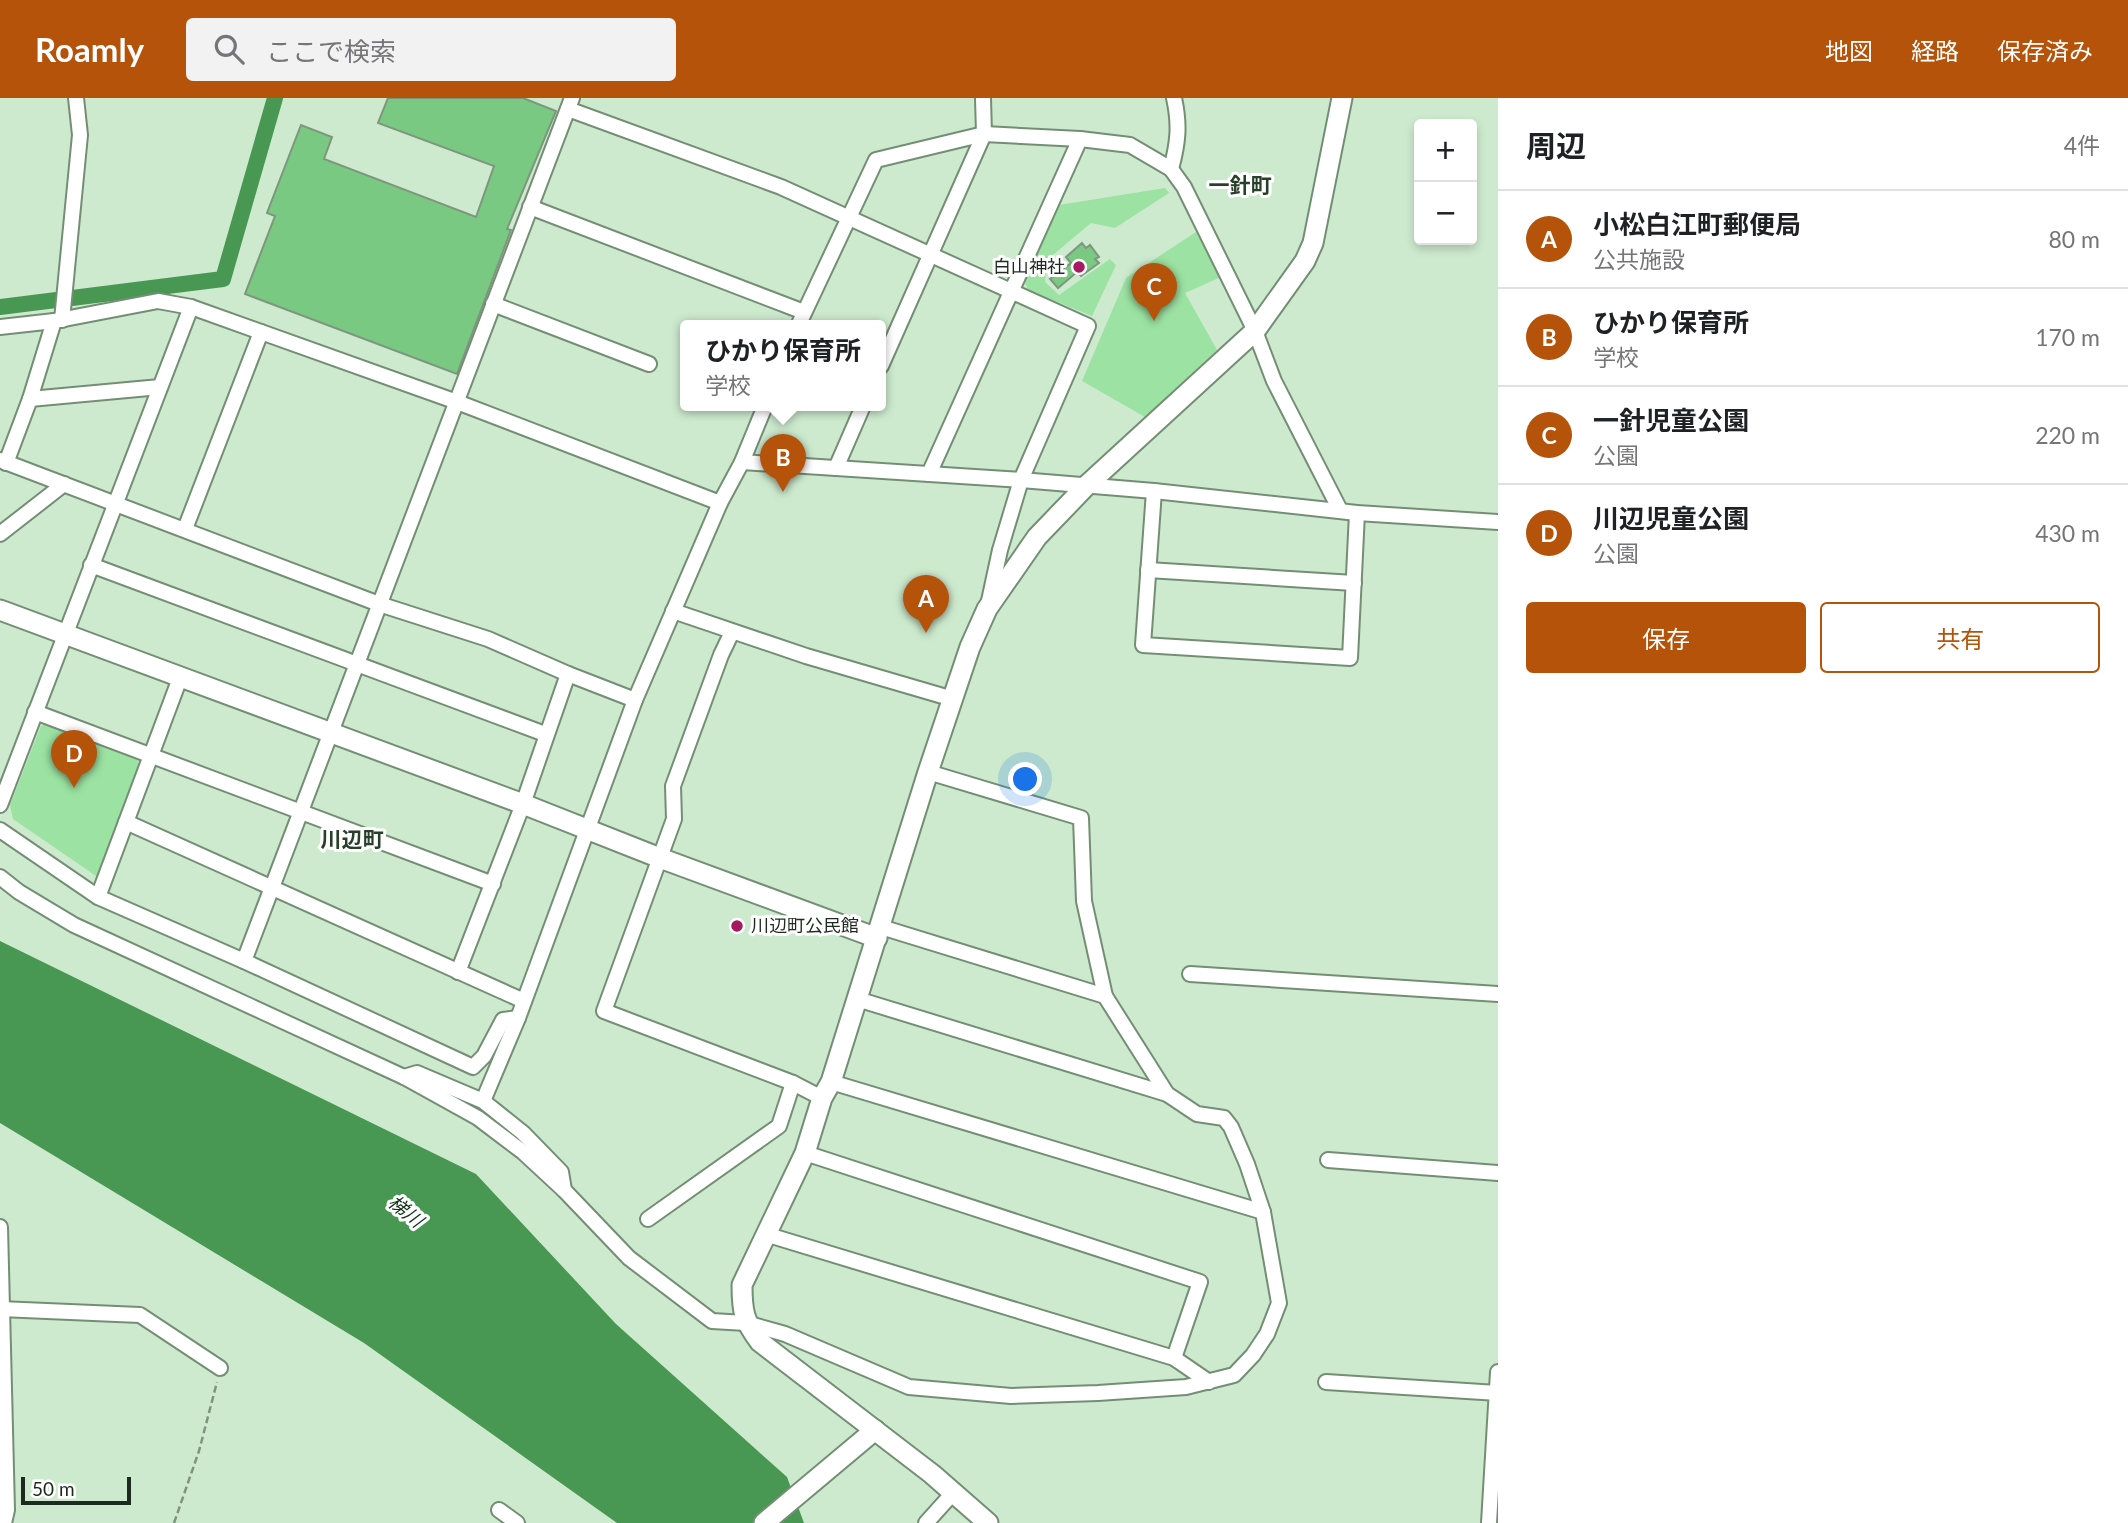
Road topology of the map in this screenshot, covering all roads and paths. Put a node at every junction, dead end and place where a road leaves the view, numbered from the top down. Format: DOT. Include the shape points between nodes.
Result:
graph roads {
  1 [pos="76,98"];
  2 [pos="983,98"];
  3 [pos="1174,98"];
  4 [pos="1342,98"];
  5 [pos="570,104"];
  6 [pos="984,134"];
  7 [pos="1080,139"];
  8 [pos="1171,169"];
  9 [pos="530,206"];
  10 [pos="848,217"];
  11 [pos="930,254"];
  12 [pos="1011,291"];
  13 [pos="493,304"];
  14 [pos="191,307"];
  15 [pos="60,318"];
  16 [pos="801,319"];
  17 [pos="17,324"];
  18 [pos="0,327"];
  19 [pos="1255,331"];
  20 [pos="261,332"];
  21 [pos="0,338"];
  22 [pos="886,355"];
  23 [pos="649,364"];
  24 [pos="160,387"];
  25 [pos="30,399"];
  26 [pos="457,402"];
  27 [pos="763,411"];
  28 [pos="861,411"];
  29 [pos="3,462"];
  30 [pos="742,462"];
  31 [pos="836,468"];
  32 [pos="929,474"];
  33 [pos="1021,480"];
  34 [pos="64,484"];
  35 [pos="1087,485"];
  36 [pos="1154,491"];
  37 [pos="114,503"];
  38 [pos="720,503"];
  39 [pos="1340,510"];
  40 [pos="1357,513"];
  41 [pos="1498,522"];
  42 [pos="186,529"];
  43 [pos="0,534"];
  44 [pos="91,565"];
  45 [pos="1149,570"];
  46 [pos="1354,583"];
  47 [pos="379,604"];
  48 [pos="987,609"];
  49 [pos="0,611"];
  50 [pos="673,611"];
  51 [pos="732,632"];
  52 [pos="64,635"];
  53 [pos="355,665"];
  54 [pos="568,674"];
  55 [pos="180,678"];
  56 [pos="953,699"];
  57 [pos="635,700"];
  58 [pos="35,712"];
  59 [pos="330,734"];
  60 [pos="545,734"];
  61 [pos="150,755"];
  62 [pos="928,772"];
  63 [pos="523,804"];
  64 [pos="0,806"];
  65 [pos="300,812"];
  66 [pos="126,822"];
  67 [pos="588,829"];
  68 [pos="0,830"];
  69 [pos="660,858"];
  70 [pos="0,877"];
  71 [pos="493,884"];
  72 [pos="272,888"];
  73 [pos="98,897"];
  74 [pos="879,933"];
  75 [pos="244,961"];
  76 [pos="458,972"];
  77 [pos="1190,974"];
  78 [pos="1498,994"];
  79 [pos="1105,996"];
  80 [pos="857,999"];
  81 [pos="524,1001"];
  82 [pos="518,1018"];
  83 [pos="404,1077"];
  84 [pos="793,1083"];
  85 [pos="827,1090"];
  86 [pos="1167,1094"];
  87 [pos="484,1101"];
  88 [pos="805,1153"];
  89 [pos="1328,1160"];
  90 [pos="1498,1173"];
  91 [pos="564,1190"];
  92 [pos="1263,1212"];
  93 [pos="648,1219"];
  94 [pos="0,1227"];
  95 [pos="765,1234"];
  96 [pos="0,1309"];
  97 [pos="746,1323"];
  98 [pos="1174,1358"];
  99 [pos="220,1368"];
  100 [pos="1498,1373"];
  101 [pos="1209,1382"];
  102 [pos="1326,1382"];
  103 [pos="1497,1393"];
  104 [pos="875,1430"];
  105 [pos="953,1493"];
  106 [pos="499,1510"];
  107 [pos="5,1523"];
  108 [pos="174,1523"];
  109 [pos="517,1523"];
  110 [pos="764,1523"];
  111 [pos="926,1523"];
  112 [pos="988,1523"];
  113 [pos="1489,1523"];
  1 -- 15 [label="street" via="80,135"];
  2 -- 6 [label="street"];
  3 -- 8 [label="street" via="1179,120"];
  4 -- 19 [label="street" via="1313,243"];
  5 -- 9 [label="street"];
  5 -- 10 [label="street"];
  6 -- 7 [label="street"];
  6 -- 10 [label="street" via="876,160"];
  6 -- 11 [label="street"];
  7 -- 8 [label="street" via="1130,145"];
  7 -- 12 [label="street"];
  8 -- 19 [label="street" via="1190,197"];
  9 -- 13 [label="street"];
  9 -- 16 [label="street"];
  10 -- 11 [label="street"];
  10 -- 16 [label="street"];
  11 -- 12 [label="street"];
  11 -- 22 [label="street"];
  12 -- 32 [label="street"];
  12 -- 33 [label="street" via="1088,326"];
  13 -- 23 [label="street"];
  13 -- 26 [label="street"];
  14 -- 15 [label="street" via="158,301"];
  14 -- 20 [label="street"];
  14 -- 24 [label="street"];
  15 -- 17 [label="street"];
  15 -- 25 [label="street"];
  17 -- 18 [label="street"];
  17 -- 21 [label="street"];
  19 -- 35 [label="street"];
  19 -- 39 [label="street" via="1274,382"];
  20 -- 26 [label="street"];
  20 -- 42 [label="street"];
  24 -- 25 [label="street"];
  24 -- 37 [label="street"];
  25 -- 29 [label="street"];
  26 -- 38 [label="street"];
  26 -- 47 [label="street"];
  27 -- 30 [label="street"];
  28 -- 31 [label="street"];
  29 -- 34 [label="street"];
  30 -- 31 [label="street"];
  30 -- 38 [label="street"];
  31 -- 32 [label="street"];
  32 -- 33 [label="street"];
  33 -- 35 [label="street"];
  33 -- 48 [label="street"];
  34 -- 37 [label="street"];
  34 -- 43 [label="street"];
  35 -- 36 [label="street"];
  35 -- 48 [label="street" via="1037,537"];
  36 -- 39 [label="street"];
  36 -- 45 [label="street"];
  37 -- 42 [label="street"];
  37 -- 44 [label="street"];
  38 -- 50 [label="street"];
  39 -- 40 [label="street"];
  40 -- 41 [label="street"];
  40 -- 46 [label="street"];
  42 -- 47 [label="street"];
  44 -- 52 [label="street"];
  44 -- 53 [label="street"];
  45 -- 46 [label="street"];
  45 -- 46 [label="street" via="1143,645 1198,649 1350,658"];
  47 -- 53 [label="street"];
  47 -- 54 [label="street" via="488,639"];
  48 -- 56 [label="street"];
  49 -- 52 [label="street"];
  50 -- 51 [label="street"];
  50 -- 57 [label="street"];
  51 -- 56 [label="street"];
  51 -- 69 [label="street" via="673,786 674,818"];
  52 -- 55 [label="street"];
  52 -- 58 [label="street"];
  53 -- 59 [label="street"];
  53 -- 60 [label="street"];
  54 -- 57 [label="street"];
  54 -- 60 [label="street"];
  55 -- 59 [label="street"];
  55 -- 61 [label="street"];
  56 -- 62 [label="street"];
  57 -- 67 [label="street"];
  58 -- 61 [label="street"];
  58 -- 64 [label="street"];
  59 -- 63 [label="street"];
  59 -- 65 [label="street"];
  60 -- 63 [label="street"];
  61 -- 65 [label="street"];
  61 -- 66 [label="street"];
  62 -- 74 [label="street"];
  62 -- 79 [label="street" via="1081,818 1084,901"];
  63 -- 67 [label="street"];
  63 -- 71 [label="street"];
  65 -- 71 [label="street"];
  65 -- 72 [label="street"];
  66 -- 72 [label="street"];
  66 -- 73 [label="street"];
  67 -- 69 [label="street"];
  67 -- 81 [label="street"];
  68 -- 73 [label="street"];
  69 -- 74 [label="street"];
  69 -- 84 [label="street" via="604,1011"];
  70 -- 83 [label="street" via="74,925"];
  71 -- 76 [label="street"];
  72 -- 75 [label="street"];
  72 -- 76 [label="street"];
  73 -- 75 [label="street"];
  74 -- 79 [label="street"];
  74 -- 80 [label="street"];
  75 -- 82 [label="street" via="474,1067 503,1020"];
  76 -- 81 [label="street"];
  77 -- 78 [label="street"];
  79 -- 86 [label="street"];
  80 -- 85 [label="street"];
  80 -- 86 [label="street"];
  81 -- 82 [label="street"];
  82 -- 87 [label="street"];
  83 -- 87 [label="street" via="417,1073"];
  83 -- 91 [label="street" via="478,1118"];
  84 -- 85 [label="street"];
  84 -- 93 [label="street" via="779,1126"];
  85 -- 88 [label="street"];
  85 -- 92 [label="street"];
  86 -- 92 [label="street" via="1197,1114 1224,1118 1247,1164"];
  87 -- 91 [label="street" via="561,1172"];
  88 -- 95 [label="street"];
  88 -- 98 [label="street" via="1200,1282"];
  89 -- 90 [label="street"];
  91 -- 97 [label="street" via="629,1258 712,1321"];
  92 -- 101 [label="street" via="1279,1303 1253,1355 1234,1375"];
  94 -- 96 [label="street"];
  95 -- 97 [label="street" via="742,1285"];
  95 -- 98 [label="street"];
  96 -- 99 [label="street" via="141,1315"];
  96 -- 107 [label="street"];
  97 -- 101 [label="street" via="785,1334 909,1387 1011,1396 1186,1388"];
  97 -- 104 [label="street" via="760,1342"];
  98 -- 101 [label="street"];
  99 -- 108 [label="path" via="200,1451"];
  100 -- 103 [label="street"];
  102 -- 103 [label="street"];
  103 -- 113 [label="street"];
  104 -- 105 [label="street"];
  104 -- 110 [label="street"];
  105 -- 111 [label="street"];
  105 -- 112 [label="street"];
  106 -- 109 [label="street"];
}
